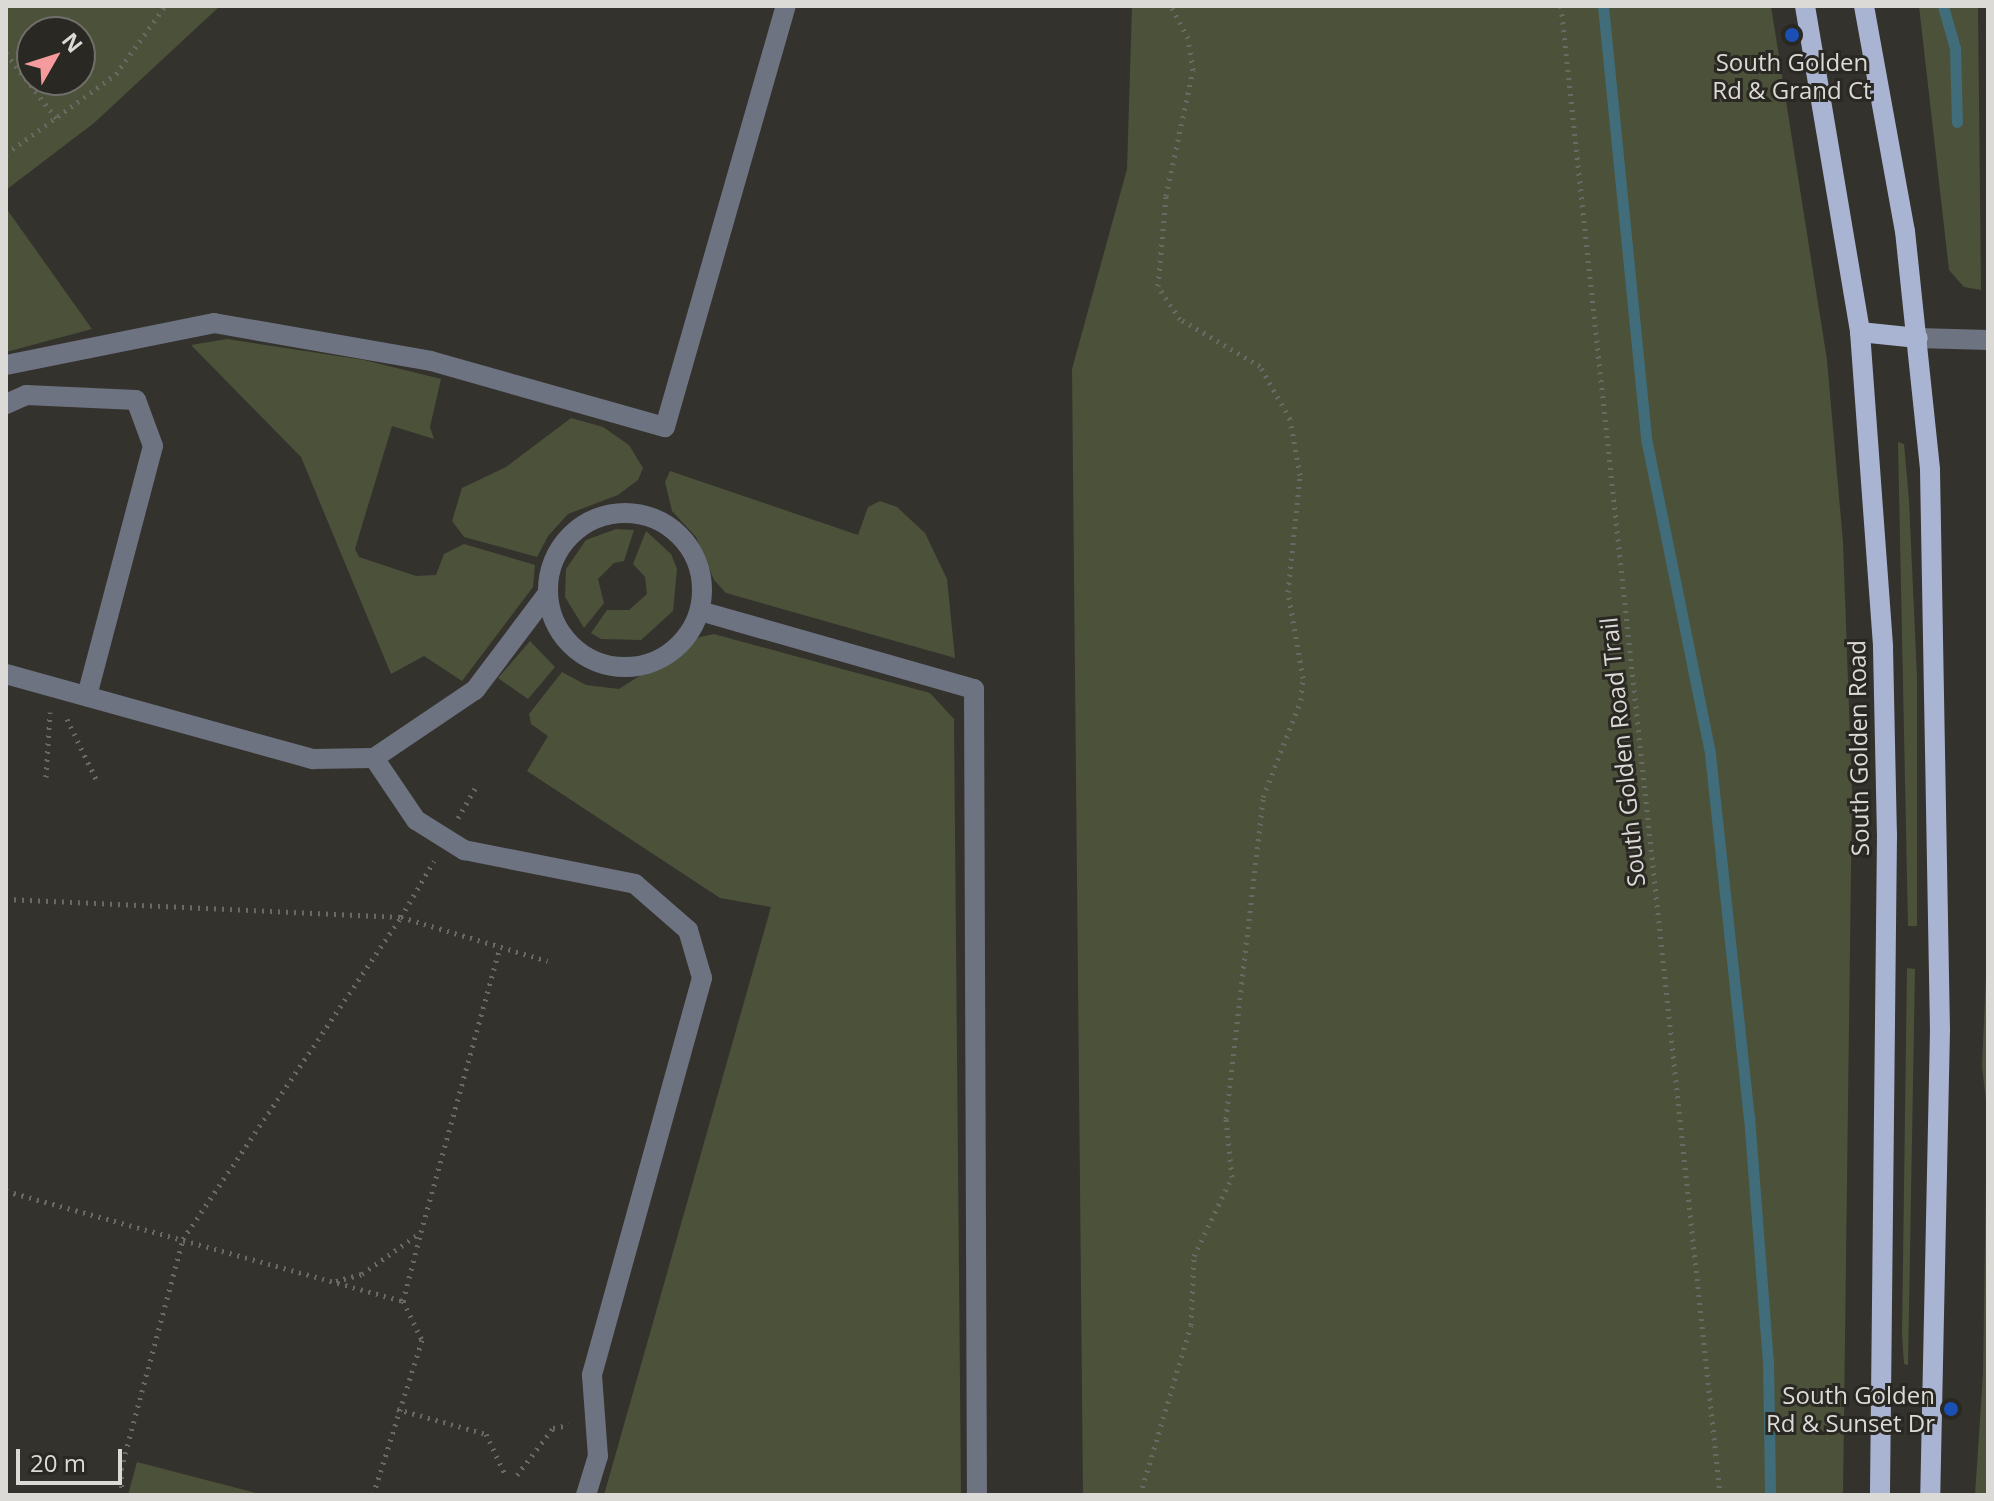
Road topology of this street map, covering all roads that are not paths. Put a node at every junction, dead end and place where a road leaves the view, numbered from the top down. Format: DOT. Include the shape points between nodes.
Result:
graph roads {
  1 [pos="786,6"];
  2 [pos="1805,6"];
  3 [pos="1864,6"];
  4 [pos="1860,332"];
  5 [pos="1918,338"];
  6 [pos="1988,340"];
  7 [pos="6,365"];
  8 [pos="6,404"];
  9 [pos="548,593"];
  10 [pos="700,611"];
  11 [pos="6,674"];
  12 [pos="87,696"];
  13 [pos="374,758"];
  14 [pos="586,1495"];
  15 [pos="977,1495"];
  16 [pos="1880,1495"];
  17 [pos="1930,1495"];
  1 -- 7 [label="street" via="665,427 431,361 214,323"];
  2 -- 4 [label="main road, South Golden Road"];
  3 -- 5 [label="main road" via="1905,231"];
  4 -- 5 [label="main road"];
  4 -- 16 [label="main road, South Golden Road" via="1881,603 1886,787"];
  5 -- 6 [label="street"];
  5 -- 17 [label="main road" via="1930,470 1937,709 1940,1029"];
  8 -- 12 [label="street" via="26,395 136,400 153,446"];
  9 -- 10 [label="street" via="565,638 604,664 629,667 673,651"];
  9 -- 10 [label="street" via="551,566 563,543 583,525 608,514 634,513 660,520 681,536 699,571"];
  9 -- 13 [label="street" via="475,690"];
  10 -- 15 [label="street" via="974,689"];
  11 -- 12 [label="street"];
  12 -- 13 [label="street" via="313,759"];
  13 -- 14 [label="street" via="416,820 464,850 635,884 688,930 702,978 592,1375 598,1456"];
}
